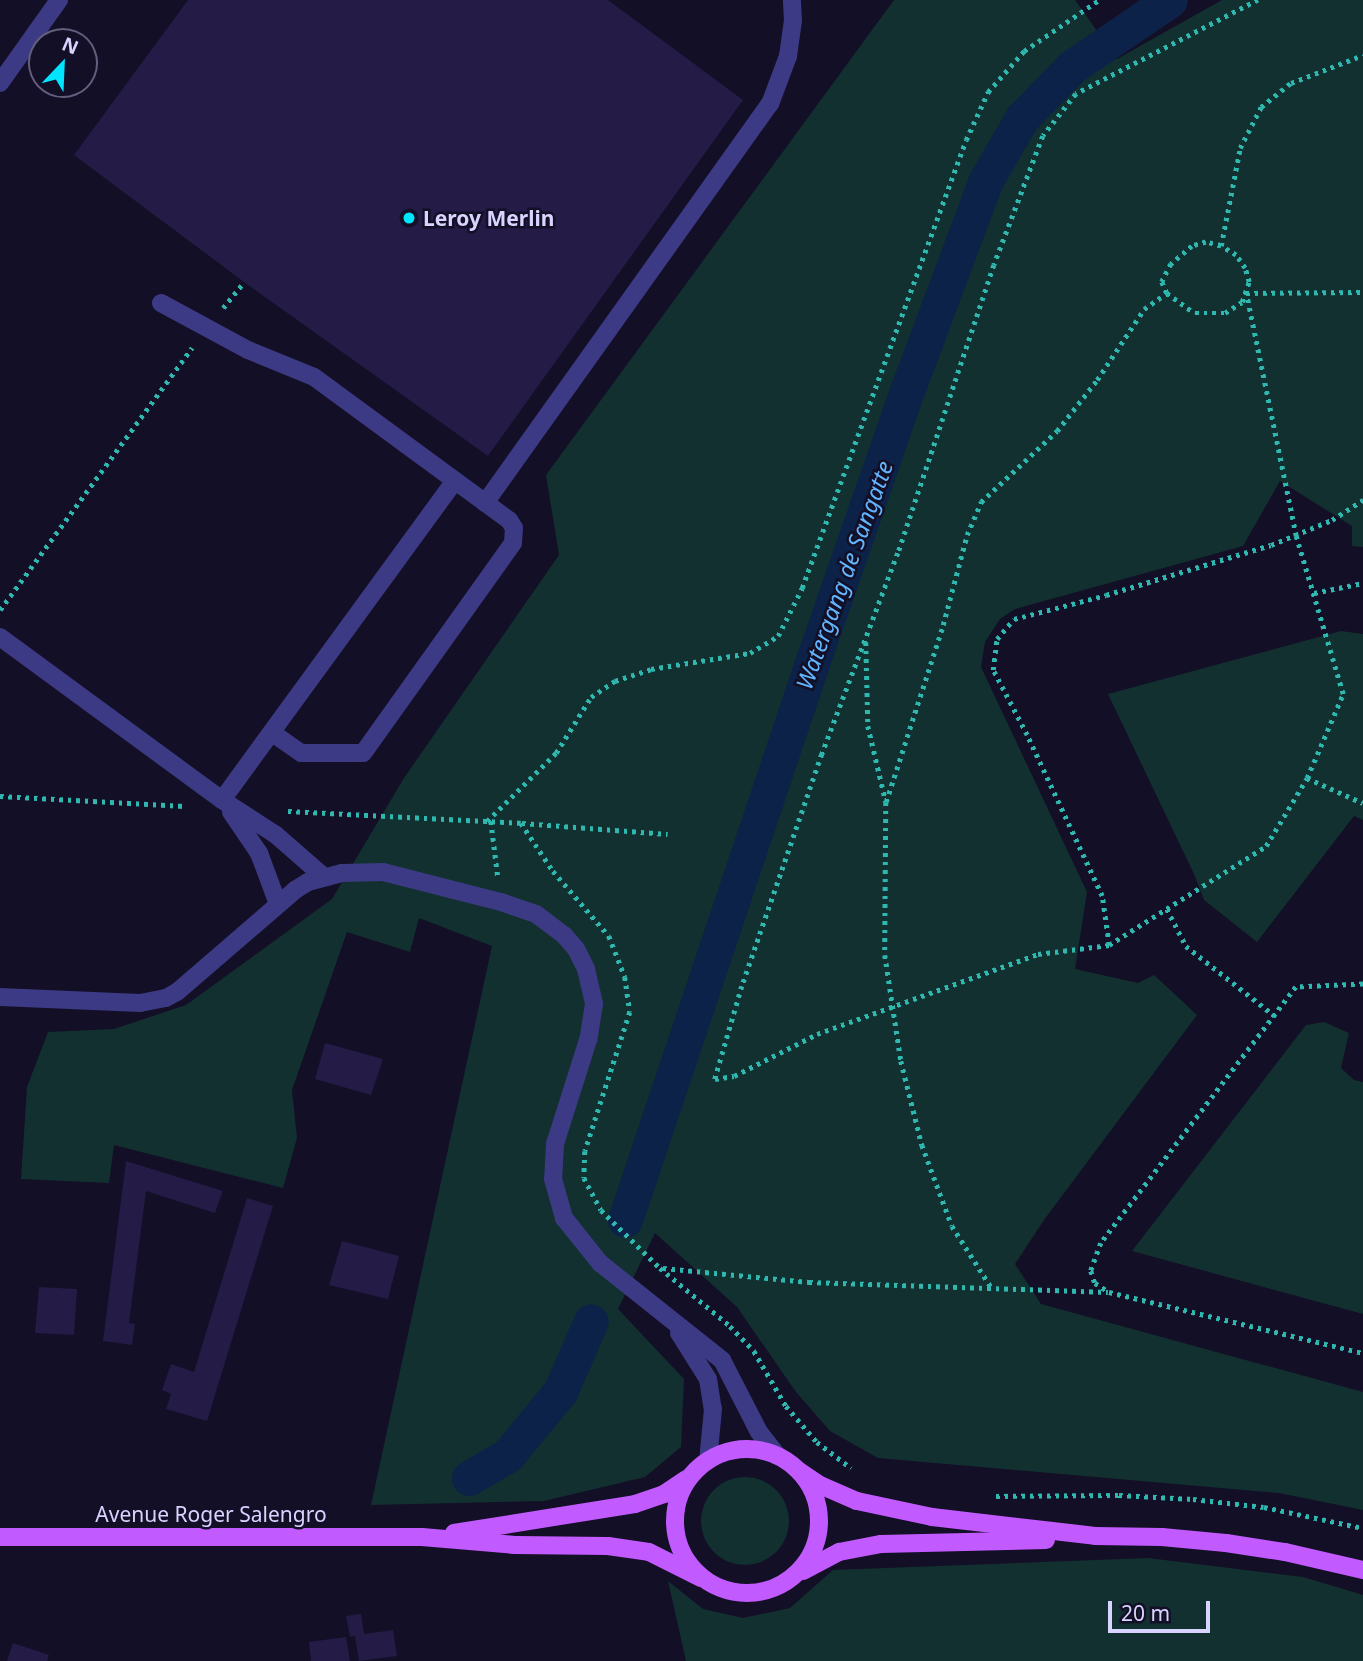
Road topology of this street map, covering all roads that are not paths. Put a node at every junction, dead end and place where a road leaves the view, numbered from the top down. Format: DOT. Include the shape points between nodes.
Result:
graph roads {
  1 [pos="59,0"];
  2 [pos="792,0"];
  3 [pos="0,83"];
  4 [pos="161,303"];
  5 [pos="455,481"];
  6 [pos="485,503"];
  7 [pos="0,637"];
  8 [pos="272,733"];
  9 [pos="228,806"];
  10 [pos="323,876"];
  11 [pos="278,904"];
  12 [pos="0,997"];
  13 [pos="671,1321"];
  14 [pos="778,1455"];
  15 [pos="708,1461"];
  16 [pos="799,1471"];
  17 [pos="692,1475"];
  18 [pos="1095,1536"];
  19 [pos="0,1537"];
  20 [pos="422,1537"];
  21 [pos="1363,1570"];
  22 [pos="701,1577"];
  23 [pos="794,1577"];
  1 -- 3 [label="lane"];
  2 -- 6 [label="lane" via="788,56 770,104"];
  4 -- 5 [label="lane" via="248,350 314,377"];
  5 -- 6 [label="lane"];
  5 -- 8 [label="lane"];
  6 -- 8 [label="lane" via="509,520 515,533 513,543 363,753 301,753"];
  7 -- 9 [label="lane"];
  8 -- 9 [label="lane"];
  9 -- 10 [label="lane" via="276,835"];
  9 -- 11 [label="lane" via="259,853"];
  10 -- 11 [label="lane"];
  10 -- 13 [label="lane" via="383,872 536,914 564,935 581,959 594,1004 589,1040 560,1124 553,1179 564,1218 600,1263"];
  11 -- 12 [label="lane" via="166,998 140,1003"];
  13 -- 14 [label="lane" via="722,1360 760,1433"];
  13 -- 15 [label="lane" via="708,1379 713,1424"];
  14 -- 15 [label="main road" via="741,1449"];
  14 -- 16 [label="main road"];
  15 -- 17 [label="main road"];
  16 -- 18 [label="main road" via="839,1494 880,1507"];
  16 -- 23 [label="main road" via="818,1505 819,1532 811,1557"];
  17 -- 20 [label="main road, Avenue Roger Salengro" via="664,1494 635,1504"];
  17 -- 22 [label="main road" via="679,1497 674,1522 679,1546"];
  18 -- 21 [label="main road" via="1226,1543"];
  18 -- 23 [label="main road" via="860,1546 821,1560"];
  19 -- 20 [label="main road, Avenue Roger Salengro"];
  20 -- 22 [label="main road, Avenue Roger Salengro" via="631,1548 667,1559"];
  22 -- 23 [label="main road" via="723,1590 748,1594 772,1590"];
}
